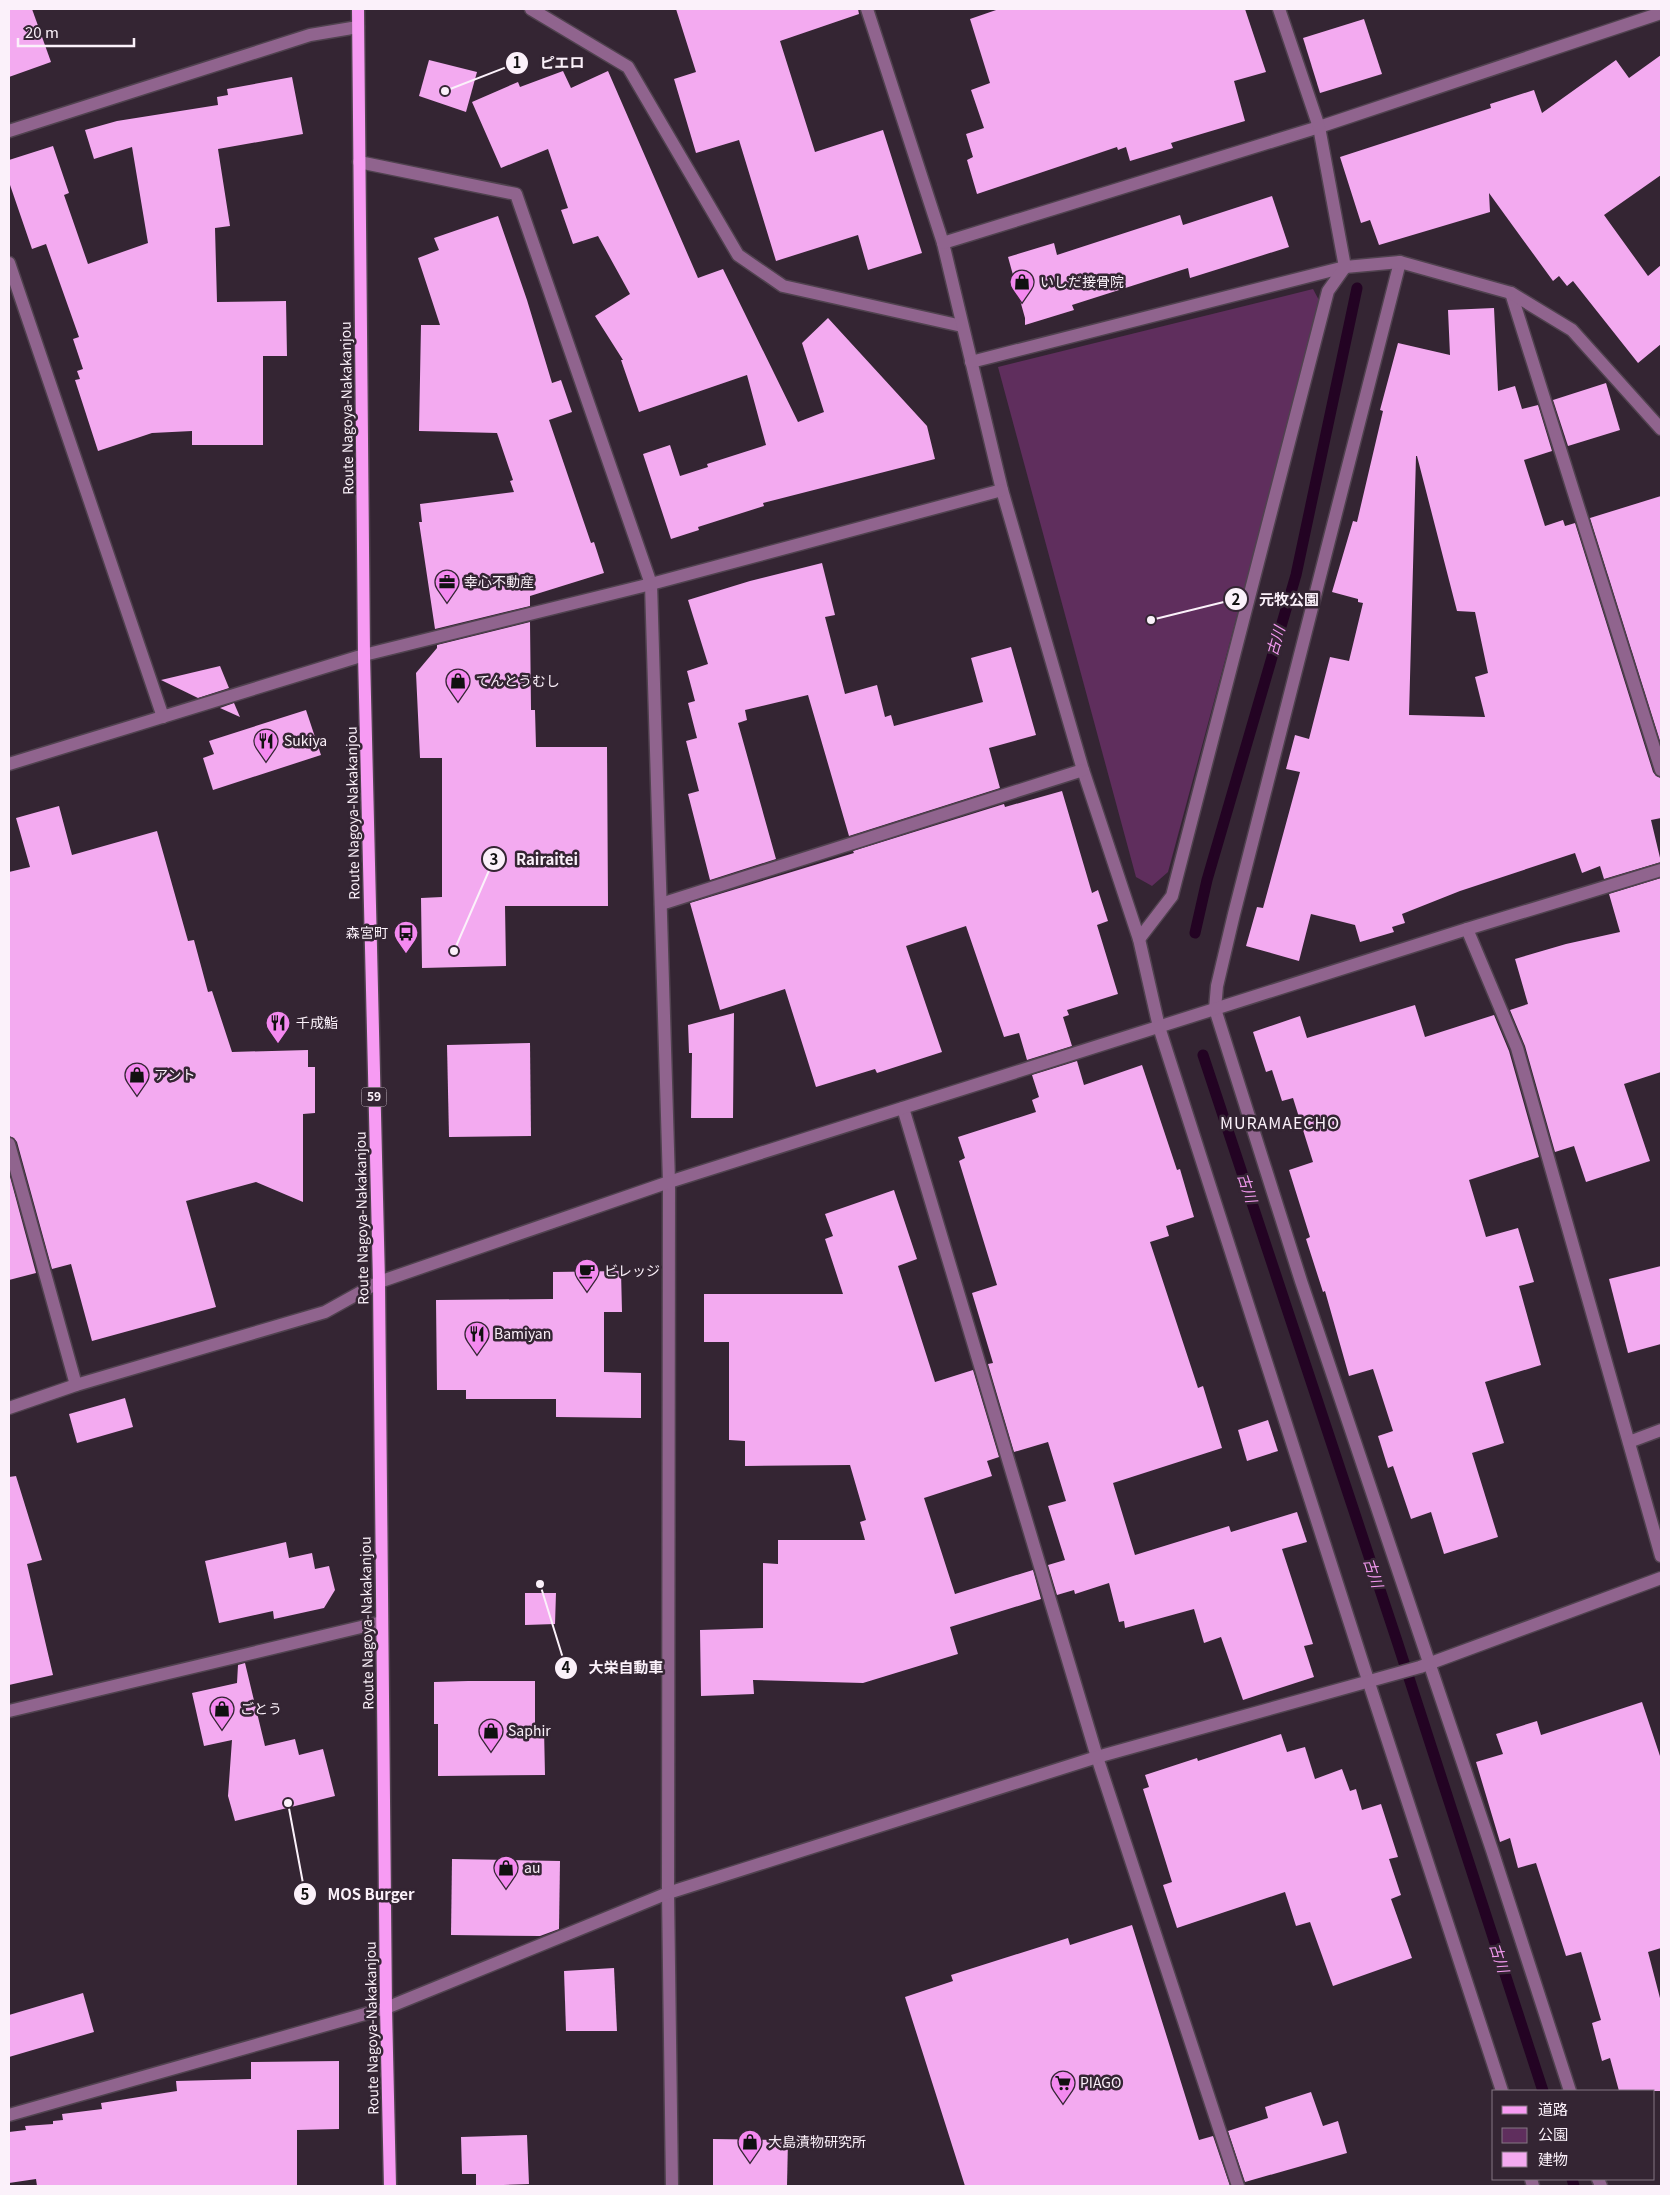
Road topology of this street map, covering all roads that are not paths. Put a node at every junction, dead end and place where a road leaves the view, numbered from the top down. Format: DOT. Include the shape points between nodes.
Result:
graph roads {
  1 [pos="358,9"];
  2 [pos="531,9"];
  3 [pos="867,9"];
  4 [pos="1279,9"];
  5 [pos="1661,13"];
  6 [pos="358,27"];
  7 [pos="1319,127"];
  8 [pos="9,131"];
  9 [pos="359,162"];
  10 [pos="942,243"];
  11 [pos="1400,262"];
  12 [pos="9,263"];
  13 [pos="1344,267"];
  14 [pos="1511,293"];
  15 [pos="962,326"];
  16 [pos="971,362"];
  17 [pos="1661,429"];
  18 [pos="1002,490"];
  19 [pos="651,584"];
  20 [pos="364,655"];
  21 [pos="163,717"];
  22 [pos="9,764"];
  23 [pos="1083,770"];
  24 [pos="1661,770"];
  25 [pos="1661,870"];
  26 [pos="661,904"];
  27 [pos="1467,929"];
  28 [pos="1139,939"];
  29 [pos="1215,1009"];
  30 [pos="1159,1027"];
  31 [pos="902,1108"];
  32 [pos="9,1144"];
  33 [pos="669,1182"];
  34 [pos="379,1282"];
  35 [pos="76,1385"];
  36 [pos="9,1408"];
  37 [pos="1661,1430"];
  38 [pos="1629,1442"];
  39 [pos="1661,1556"];
  40 [pos="1661,1578"];
  41 [pos="382,1622"];
  42 [pos="1424,1666"];
  43 [pos="1375,1681"];
  44 [pos="9,1711"];
  45 [pos="1097,1757"];
  46 [pos="668,1893"];
  47 [pos="386,2008"];
  48 [pos="1502,2090"];
  49 [pos="1570,2090"];
  50 [pos="9,2114"];
  51 [pos="390,2186"];
  52 [pos="672,2186"];
  53 [pos="1238,2186"];
  1 -- 6 [label="main road, Route Nagoya-Nakakanjou / 59"];
  2 -- 15 [label="street" via="628,67 738,255 783,286"];
  3 -- 10 [label="street"];
  4 -- 7 [label="street"];
  5 -- 7 [label="street"];
  6 -- 8 [label="street" via="310,35"];
  6 -- 9 [label="main road, Route Nagoya-Nakakanjou / 59"];
  7 -- 10 [label="street"];
  7 -- 13 [label="street"];
  9 -- 19 [label="street" via="516,194"];
  9 -- 20 [label="main road, Route Nagoya-Nakakanjou / 59"];
  10 -- 15 [label="street"];
  11 -- 13 [label="street"];
  11 -- 14 [label="street"];
  11 -- 29 [label="street" via="1234,914 1217,986"];
  12 -- 21 [label="street"];
  13 -- 16 [label="street"];
  13 -- 28 [label="street" via="1328,291 1172,896"];
  14 -- 17 [label="street" via="1572,330"];
  14 -- 24 [label="street"];
  15 -- 16 [label="street"];
  16 -- 18 [label="street"];
  18 -- 19 [label="street"];
  18 -- 23 [label="street"];
  19 -- 20 [label="street"];
  19 -- 26 [label="street"];
  20 -- 21 [label="street"];
  20 -- 34 [label="main road, Route Nagoya-Nakakanjou / 59"];
  21 -- 22 [label="street"];
  23 -- 26 [label="street"];
  23 -- 28 [label="street"];
  25 -- 27 [label="street"];
  26 -- 33 [label="street"];
  27 -- 29 [label="street"];
  27 -- 38 [label="street" via="1517,1048"];
  28 -- 30 [label="street"];
  29 -- 30 [label="street"];
  29 -- 42 [label="street"];
  30 -- 31 [label="street"];
  30 -- 43 [label="street"];
  31 -- 33 [label="street"];
  31 -- 45 [label="street"];
  32 -- 35 [label="street"];
  33 -- 34 [label="street"];
  33 -- 46 [label="street"];
  34 -- 35 [label="street" via="326,1312"];
  34 -- 41 [label="main road, Route Nagoya-Nakakanjou / 59"];
  35 -- 36 [label="street"];
  37 -- 38 [label="street"];
  38 -- 39 [label="street"];
  40 -- 42 [label="street"];
  41 -- 44 [label="street"];
  41 -- 47 [label="main road, Route Nagoya-Nakakanjou / 59"];
  42 -- 43 [label="street"];
  42 -- 49 [label="street"];
  43 -- 45 [label="street"];
  43 -- 48 [label="street"];
  45 -- 46 [label="street"];
  45 -- 53 [label="street"];
  46 -- 47 [label="street"];
  46 -- 52 [label="street"];
  47 -- 50 [label="street"];
  47 -- 51 [label="main road, Route Nagoya-Nakakanjou / 59"];
}
